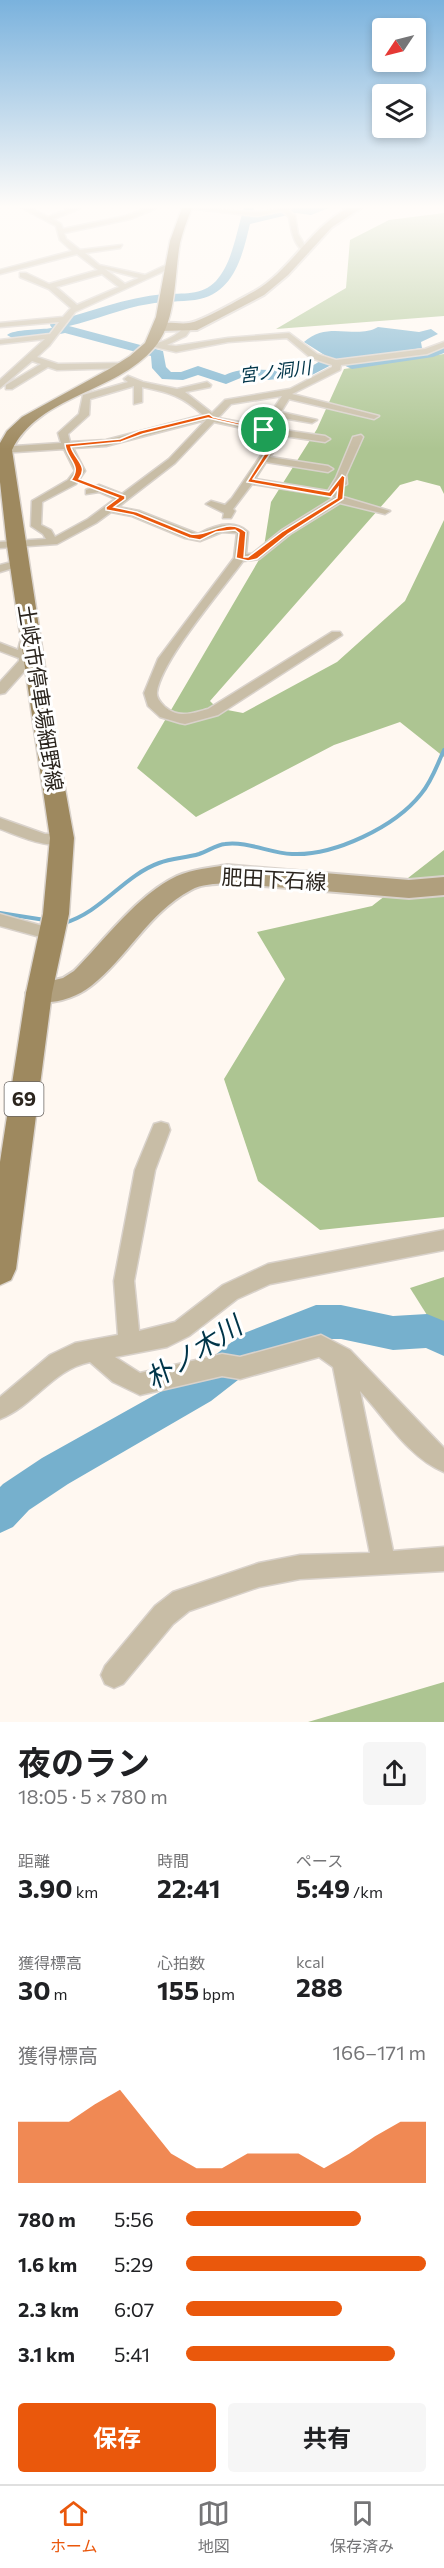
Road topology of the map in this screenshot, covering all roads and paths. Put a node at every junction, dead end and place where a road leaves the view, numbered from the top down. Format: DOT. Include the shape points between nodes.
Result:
graph roads {
  1 [pos="53,288"];
  2 [pos="121,288"];
  3 [pos="166,288"];
  4 [pos="269,288"];
  5 [pos="76,308"];
  6 [pos="162,310"];
  7 [pos="64,319"];
  8 [pos="0,325"];
  9 [pos="187,329"];
  10 [pos="53,334"];
  11 [pos="11,340"];
  12 [pos="0,342"];
  13 [pos="444,344"];
  14 [pos="154,345"];
  15 [pos="6,350"];
  16 [pos="32,358"];
  17 [pos="336,363"];
  18 [pos="47,364"];
  19 [pos="120,369"];
  20 [pos="0,385"];
  21 [pos="207,385"];
  22 [pos="137,387"];
  23 [pos="178,391"];
  24 [pos="0,393"];
  25 [pos="285,395"];
  26 [pos="109,398"];
  27 [pos="230,400"];
  28 [pos="137,402"];
  29 [pos="216,402"];
  30 [pos="205,403"];
  31 [pos="195,404"];
  32 [pos="274,414"];
  33 [pos="374,416"];
  34 [pos="211,417"];
  35 [pos="312,420"];
  36 [pos="264,430"];
  37 [pos="281,433"];
  38 [pos="358,437"];
  39 [pos="325,440"];
  40 [pos="68,446"];
  41 [pos="2,450"];
  42 [pos="263,459"];
  43 [pos="328,469"];
  44 [pos="342,477"];
  45 [pos="75,480"];
  46 [pos="249,480"];
  47 [pos="4,494"];
  48 [pos="123,498"];
  49 [pos="339,499"];
  50 [pos="211,504"];
  51 [pos="109,508"];
  52 [pos="226,510"];
  53 [pos="385,511"];
  54 [pos="214,531"];
  55 [pos="53,542"];
  56 [pos="11,551"];
  57 [pos="240,558"];
  58 [pos="0,568"];
  59 [pos="31,627"];
  60 [pos="336,635"];
  61 [pos="0,647"];
  62 [pos="24,656"];
  63 [pos="0,690"];
  64 [pos="0,823"];
  65 [pos="62,838"];
  66 [pos="444,886"];
  67 [pos="0,920"];
  68 [pos="53,926"];
  69 [pos="39,993"];
  70 [pos="161,1131"];
  71 [pos="444,1240"];
  72 [pos="0,1269"];
  73 [pos="129,1344"];
  74 [pos="93,1350"];
  75 [pos="342,1358"];
  76 [pos="0,1408"];
  77 [pos="444,1461"];
  78 [pos="444,1559"];
  79 [pos="384,1564"];
  80 [pos="114,1676"];
  1 -- 5 [label="street"];
  2 -- 5 [label="street"];
  3 -- 6 [label="main road"];
  4 -- 9 [label="street"];
  5 -- 7 [label="street"];
  6 -- 9 [label="street"];
  6 -- 14 [label="main road"];
  7 -- 8 [label="street"];
  7 -- 10 [label="street"];
  9 -- 14 [label="street"];
  10 -- 11 [label="street"];
  10 -- 16 [label="street"];
  11 -- 12 [label="street"];
  11 -- 15 [label="street" via="13,346"];
  13 -- 17 [label="street" via="427,351"];
  14 -- 17 [label="street" via="168,350 228,340 289,336 314,356"];
  14 -- 19 [label="main road"];
  16 -- 18 [label="street"];
  16 -- 20 [label="street"];
  17 -- 25 [label="street" via="337,368"];
  18 -- 19 [label="street"];
  18 -- 24 [label="street"];
  19 -- 22 [label="street"];
  19 -- 41 [label="main road" via="24,422"];
  21 -- 23 [label="street"];
  22 -- 23 [label="street"];
  22 -- 26 [label="street"];
  22 -- 28 [label="street"];
  22 -- 40 [label="street" via="86,397 84,415 63,434"];
  23 -- 31 [label="street"];
  25 -- 27 [label="street"];
  25 -- 32 [label="street"];
  25 -- 33 [label="street"];
  27 -- 29 [label="street"];
  27 -- 34 [label="street"];
  30 -- 31 [label="street"];
  31 -- 34 [label="street"];
  32 -- 35 [label="street"];
  32 -- 36 [label="street"];
  34 -- 36 [label="street"];
  34 -- 40 [label="street" via="121,441"];
  34 -- 48 [label="street" via="172,461"];
  36 -- 37 [label="street"];
  37 -- 39 [label="street"];
  37 -- 42 [label="street"];
  38 -- 44 [label="street"];
  40 -- 41 [label="street"];
  40 -- 45 [label="street" via="79,464"];
  41 -- 47 [label="main road, 土岐市停車場細野線 / 69"];
  42 -- 43 [label="street"];
  42 -- 46 [label="street"];
  44 -- 46 [label="street" via="331,495"];
  44 -- 49 [label="street"];
  45 -- 48 [label="street"];
  45 -- 55 [label="street" via="37,501 36,526 47,532"];
  46 -- 52 [label="street"];
  47 -- 56 [label="main road, 土岐市停車場細野線 / 69"];
  48 -- 51 [label="street"];
  49 -- 53 [label="street"];
  49 -- 57 [label="street" via="255,557"];
  50 -- 52 [label="street"];
  51 -- 54 [label="street" via="135,513 189,536 200,538"];
  51 -- 55 [label="street"];
  52 -- 54 [label="street" via="231,512"];
  54 -- 57 [label="street" via="229,527 243,532"];
  55 -- 56 [label="street"];
  56 -- 58 [label="street"];
  56 -- 59 [label="main road, 土岐市停車場細野線 / 69"];
  57 -- 60 [label="street" via="164,660 150,693 153,703 165,714 185,720 213,712"];
  59 -- 62 [label="street" via="24,632"];
  59 -- 65 [label="main road, 土岐市停車場細野線 / 69"];
  61 -- 62 [label="street"];
  62 -- 63 [label="street" via="23,666"];
  64 -- 65 [label="street" via="44,839"];
  65 -- 68 [label="main road, 土岐市停車場細野線 / 69"];
  66 -- 69 [label="street, 肥田下石線" via="409,889 227,874 204,877 164,895 83,978 69,987"];
  67 -- 68 [label="street"];
  68 -- 69 [label="main road, 土岐市停車場細野線 / 69"];
  69 -- 72 [label="main road, 土岐市停車場細野線 / 69"];
  70 -- 73 [label="street" via="145,1170 124,1281"];
  71 -- 73 [label="street" via="268,1274 230,1292 182,1329"];
  73 -- 74 [label="street"];
  74 -- 75 [label="street" via="116,1372 140,1384 222,1365 240,1368 321,1346"];
  74 -- 76 [label="street" via="58,1363"];
  75 -- 77 [label="street"];
  75 -- 79 [label="street"];
  78 -- 79 [label="street"];
  79 -- 80 [label="street" via="300,1568 260,1575 182,1601 164,1615"];
}
